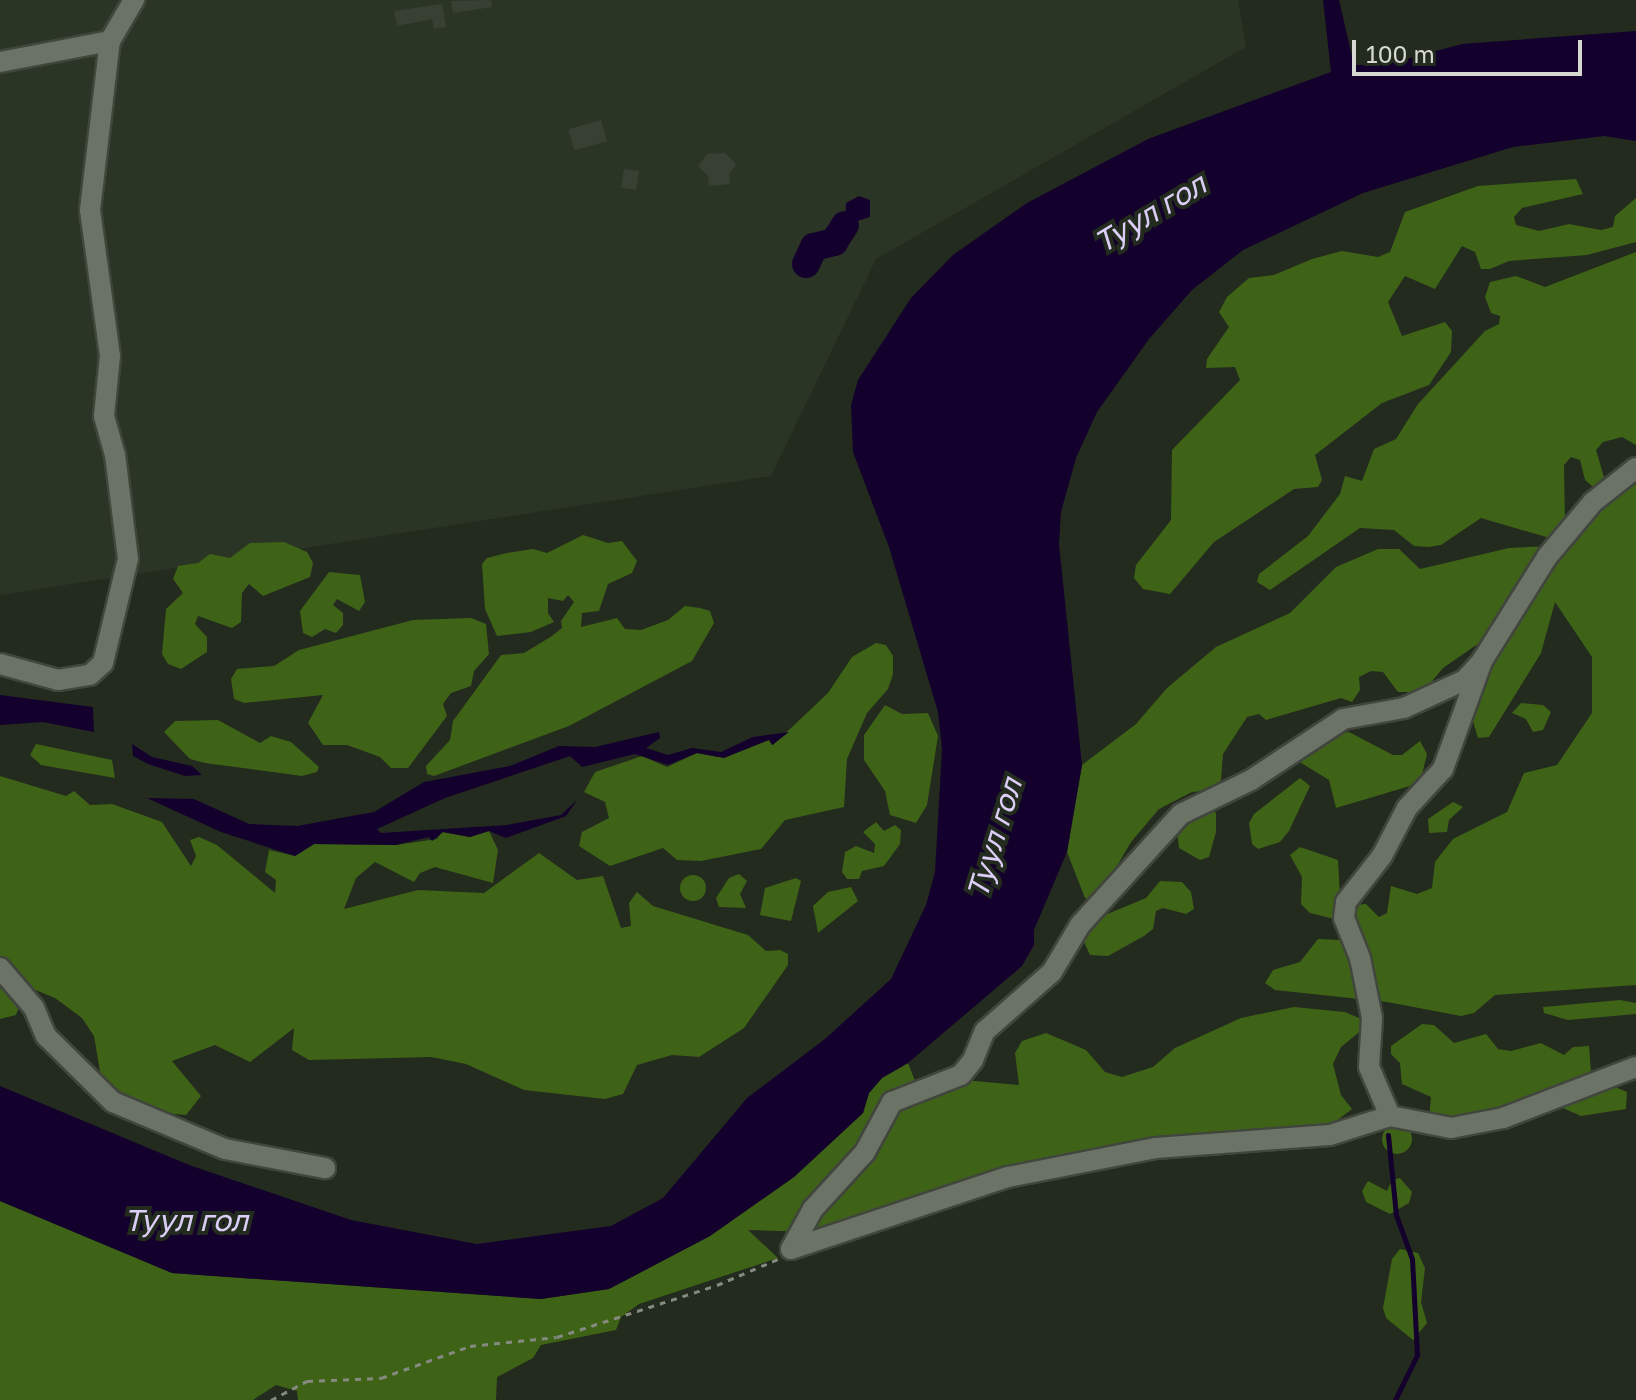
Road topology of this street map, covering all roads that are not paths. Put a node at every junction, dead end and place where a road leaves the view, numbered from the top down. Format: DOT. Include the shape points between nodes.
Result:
graph roads {
  1 [pos="134,0"];
  2 [pos="110,41"];
  3 [pos="0,62"];
  4 [pos="1636,468"];
  5 [pos="1482,661"];
  6 [pos="0,664"];
  7 [pos="0,968"];
  8 [pos="1636,1067"];
  9 [pos="1390,1116"];
  10 [pos="325,1168"];
  1 -- 2 [label="street"];
  2 -- 3 [label="street"];
  2 -- 6 [label="street" via="90,210 110,356 104,416 115,455 128,559 103,663 90,675 58,680"];
  4 -- 5 [label="street" via="1593,502 1547,557"];
  5 -- 9 [label="street" via="1443,769 1407,808 1382,856 1346,902 1344,918 1360,958 1372,1018 1369,1067"];
  5 -- 9 [label="street" via="1465,680 1404,708 1343,719 1251,780 1181,814 1080,925 1052,972 985,1031 961,1075 892,1102 865,1152 813,1209 791,1249 1008,1177 1156,1148 1330,1135"];
  7 -- 10 [label="street" via="34,1008 46,1036 113,1102 225,1149"];
  8 -- 9 [label="street" via="1503,1118 1451,1128"];
}
